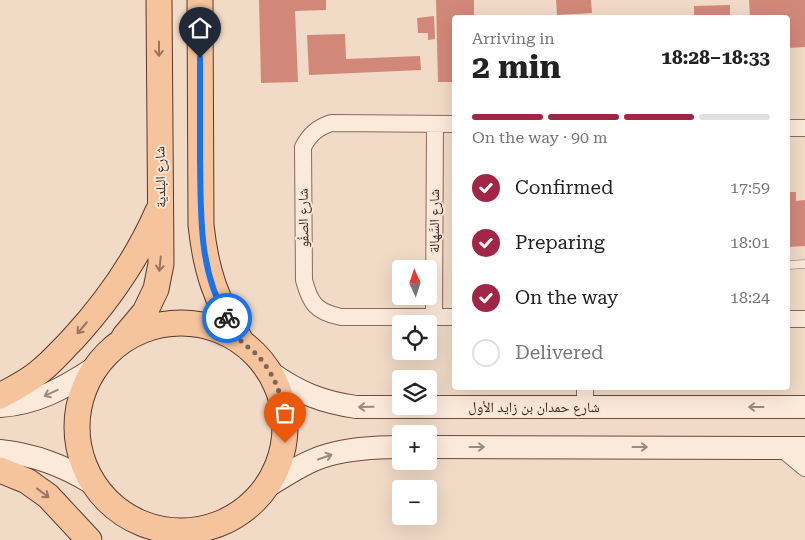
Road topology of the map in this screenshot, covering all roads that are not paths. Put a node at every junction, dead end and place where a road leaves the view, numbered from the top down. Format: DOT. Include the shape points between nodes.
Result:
graph roads {
  1 [pos="159,0"];
  2 [pos="200,0"];
  3 [pos="435,124"];
  4 [pos="452,124"];
  5 [pos="790,128"];
  6 [pos="805,128"];
  7 [pos="160,205"];
  8 [pos="805,264"];
  9 [pos="790,265"];
  10 [pos="434,315"];
  11 [pos="392,317"];
  12 [pos="437,317"];
  13 [pos="452,318"];
  14 [pos="790,319"];
  15 [pos="805,319"];
  16 [pos="120,341"];
  17 [pos="241,341"];
  18 [pos="93,369"];
  19 [pos="271,373"];
  20 [pos="0,396"];
  21 [pos="585,397"];
  22 [pos="0,406"];
  23 [pos="805,407"];
  24 [pos="392,447"];
  25 [pos="437,447"];
  26 [pos="781,448"];
  27 [pos="805,448"];
  28 [pos="0,451"];
  29 [pos="805,468"];
  30 [pos="0,470"];
  31 [pos="92,483"];
  32 [pos="266,488"];
  33 [pos="117,510"];
  34 [pos="232,518"];
  35 [pos="89,540"];
  36 [pos="138,540"];
  37 [pos="216,540"];
  1 -- 7 [label="main road, شارع البلدية, one-way"];
  2 -- 17 [label="main road" via="201,224 204,254 224,313"];
  3 -- 4 [label="street, شارع الصفُو"];
  3 -- 10 [label="street, شارع السَّهالة"];
  3 -- 11 [label="street, شارع الصفُو" via="331,123 309,136 302,147 304,280 308,298 328,315"];
  5 -- 6 [label="street"];
  7 -- 16 [label="main road, شارع البلدية, one-way" via="161,264 156,289 145,312"];
  7 -- 20 [label="main road, one-way" via="132,262 81,330 51,363"];
  8 -- 9 [label="lane"];
  12 -- 13 [label="street, شارع الصفُو"];
  14 -- 15 [label="street"];
  16 -- 17 [label="main road" via="149,327 180,322 212,327"];
  16 -- 18 [label="main road"];
  17 -- 19 [label="main road"];
  18 -- 22 [label="main road, one-way" via="47,396"];
  18 -- 31 [label="main road" via="82,390 76,438"];
  21 -- 19 [label="main road, شارع حمدان بن زايد الأول, one-way" via="356,407 312,397"];
  19 -- 32 [label="main road" via="281,395 285,443"];
  23 -- 21 [label="main road, شارع حمدان بن زايد الأول, one-way"];
  32 -- 24 [label="main road, one-way" via="301,466 327,455"];
  25 -- 26 [label="main road, one-way"];
  26 -- 27 [label="main road"];
  26 -- 29 [label="street"];
  28 -- 31 [label="main road" via="44,460"];
  30 -- 35 [label="main road, one-way" via="48,496"];
  31 -- 33 [label="main road"];
  32 -- 34 [label="main road" via="251,505"];
  33 -- 34 [label="main road" via="144,525 174,531 204,529"];
  33 -- 36 [label="main road"];
  34 -- 37 [label="main road"];
}
